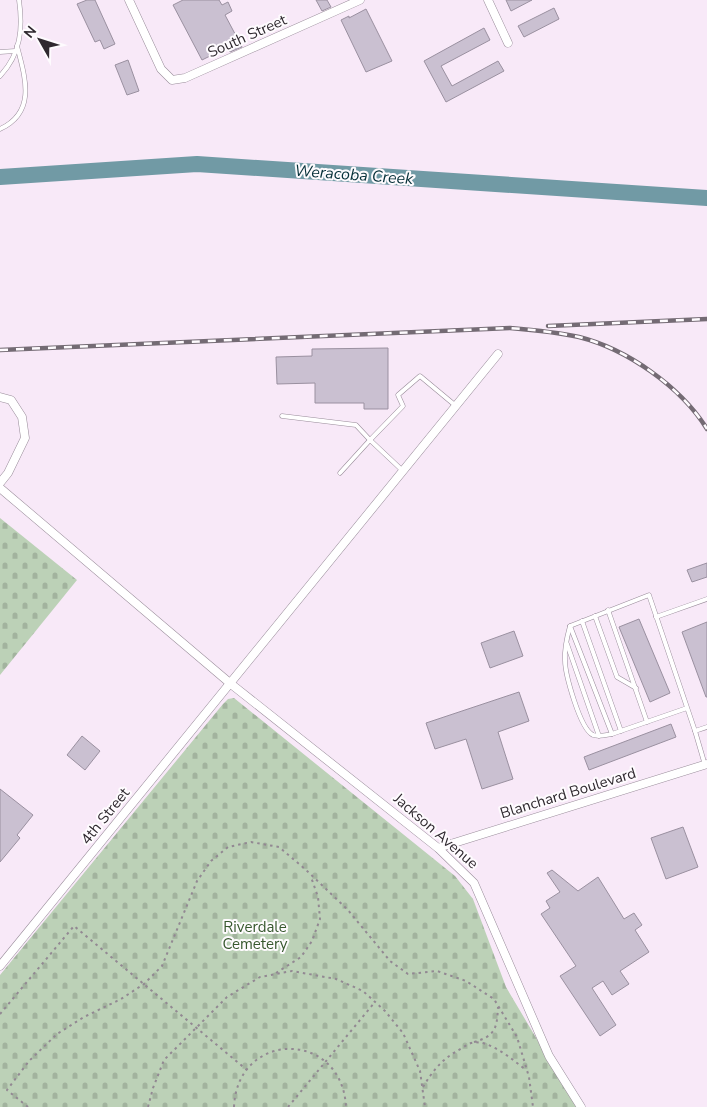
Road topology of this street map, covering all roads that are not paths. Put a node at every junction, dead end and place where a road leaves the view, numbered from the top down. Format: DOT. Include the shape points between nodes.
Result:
graph roads {
  1 [pos="19,0"];
  2 [pos="129,0"];
  3 [pos="360,0"];
  4 [pos="488,0"];
  5 [pos="508,43"];
  6 [pos="16,49"];
  7 [pos="0,52"];
  8 [pos="0,76"];
  9 [pos="0,129"];
  10 [pos="498,354"];
  11 [pos="0,397"];
  12 [pos="456,406"];
  13 [pos="282,416"];
  14 [pos="370,440"];
  15 [pos="403,471"];
  16 [pos="340,473"];
  17 [pos="0,483"];
  18 [pos="0,488"];
  19 [pos="707,599"];
  20 [pos="608,610"];
  21 [pos="595,616"];
  22 [pos="656,617"];
  23 [pos="582,621"];
  24 [pos="570,626"];
  25 [pos="566,642"];
  26 [pos="231,684"];
  27 [pos="636,688"];
  28 [pos="687,708"];
  29 [pos="647,722"];
  30 [pos="707,727"];
  31 [pos="621,731"];
  32 [pos="695,731"];
  33 [pos="612,734"];
  34 [pos="600,736"];
  35 [pos="706,765"];
  36 [pos="438,848"];
  37 [pos="0,966"];
  38 [pos="581,1107"];
  1 -- 6 [label="lane" via="22,22"];
  2 -- 3 [label="street, South Street" via="162,69 172,80 185,78"];
  4 -- 5 [label="street"];
  6 -- 7 [label="lane"];
  6 -- 8 [label="lane"];
  6 -- 9 [label="lane" via="26,82 24,101 19,115"];
  10 -- 12 [label="street, 4th Street"];
  11 -- 17 [label="street" via="10,400 22,417 25,438"];
  12 -- 14 [label="lane" via="420,376 398,395 403,406"];
  12 -- 15 [label="street, 4th Street"];
  13 -- 14 [label="lane" via="356,425"];
  14 -- 15 [label="lane"];
  14 -- 16 [label="lane"];
  15 -- 26 [label="street, 4th Street"];
  18 -- 26 [label="street, Jackson Avenue"];
  19 -- 22 [label="lane"];
  20 -- 21 [label="lane"];
  20 -- 22 [label="lane" via="649,595"];
  20 -- 27 [label="lane"];
  21 -- 23 [label="lane"];
  21 -- 27 [label="lane" via="617,677"];
  22 -- 28 [label="lane"];
  23 -- 24 [label="lane"];
  23 -- 31 [label="lane"];
  24 -- 25 [label="lane"];
  24 -- 33 [label="lane"];
  25 -- 34 [label="lane"];
  25 -- 34 [label="lane" via="568,679 584,725 591,734"];
  26 -- 36 [label="street, Jackson Avenue"];
  26 -- 37 [label="street, 4th Street"];
  27 -- 29 [label="lane"];
  28 -- 29 [label="lane"];
  28 -- 32 [label="lane"];
  29 -- 31 [label="lane"];
  30 -- 32 [label="lane"];
  31 -- 33 [label="lane"];
  32 -- 35 [label="lane"];
  33 -- 34 [label="lane"];
  35 -- 36 [label="street, Blanchard Boulevard"];
  36 -- 38 [label="street, Jackson Avenue" via="479,892 549,1056"];
}
